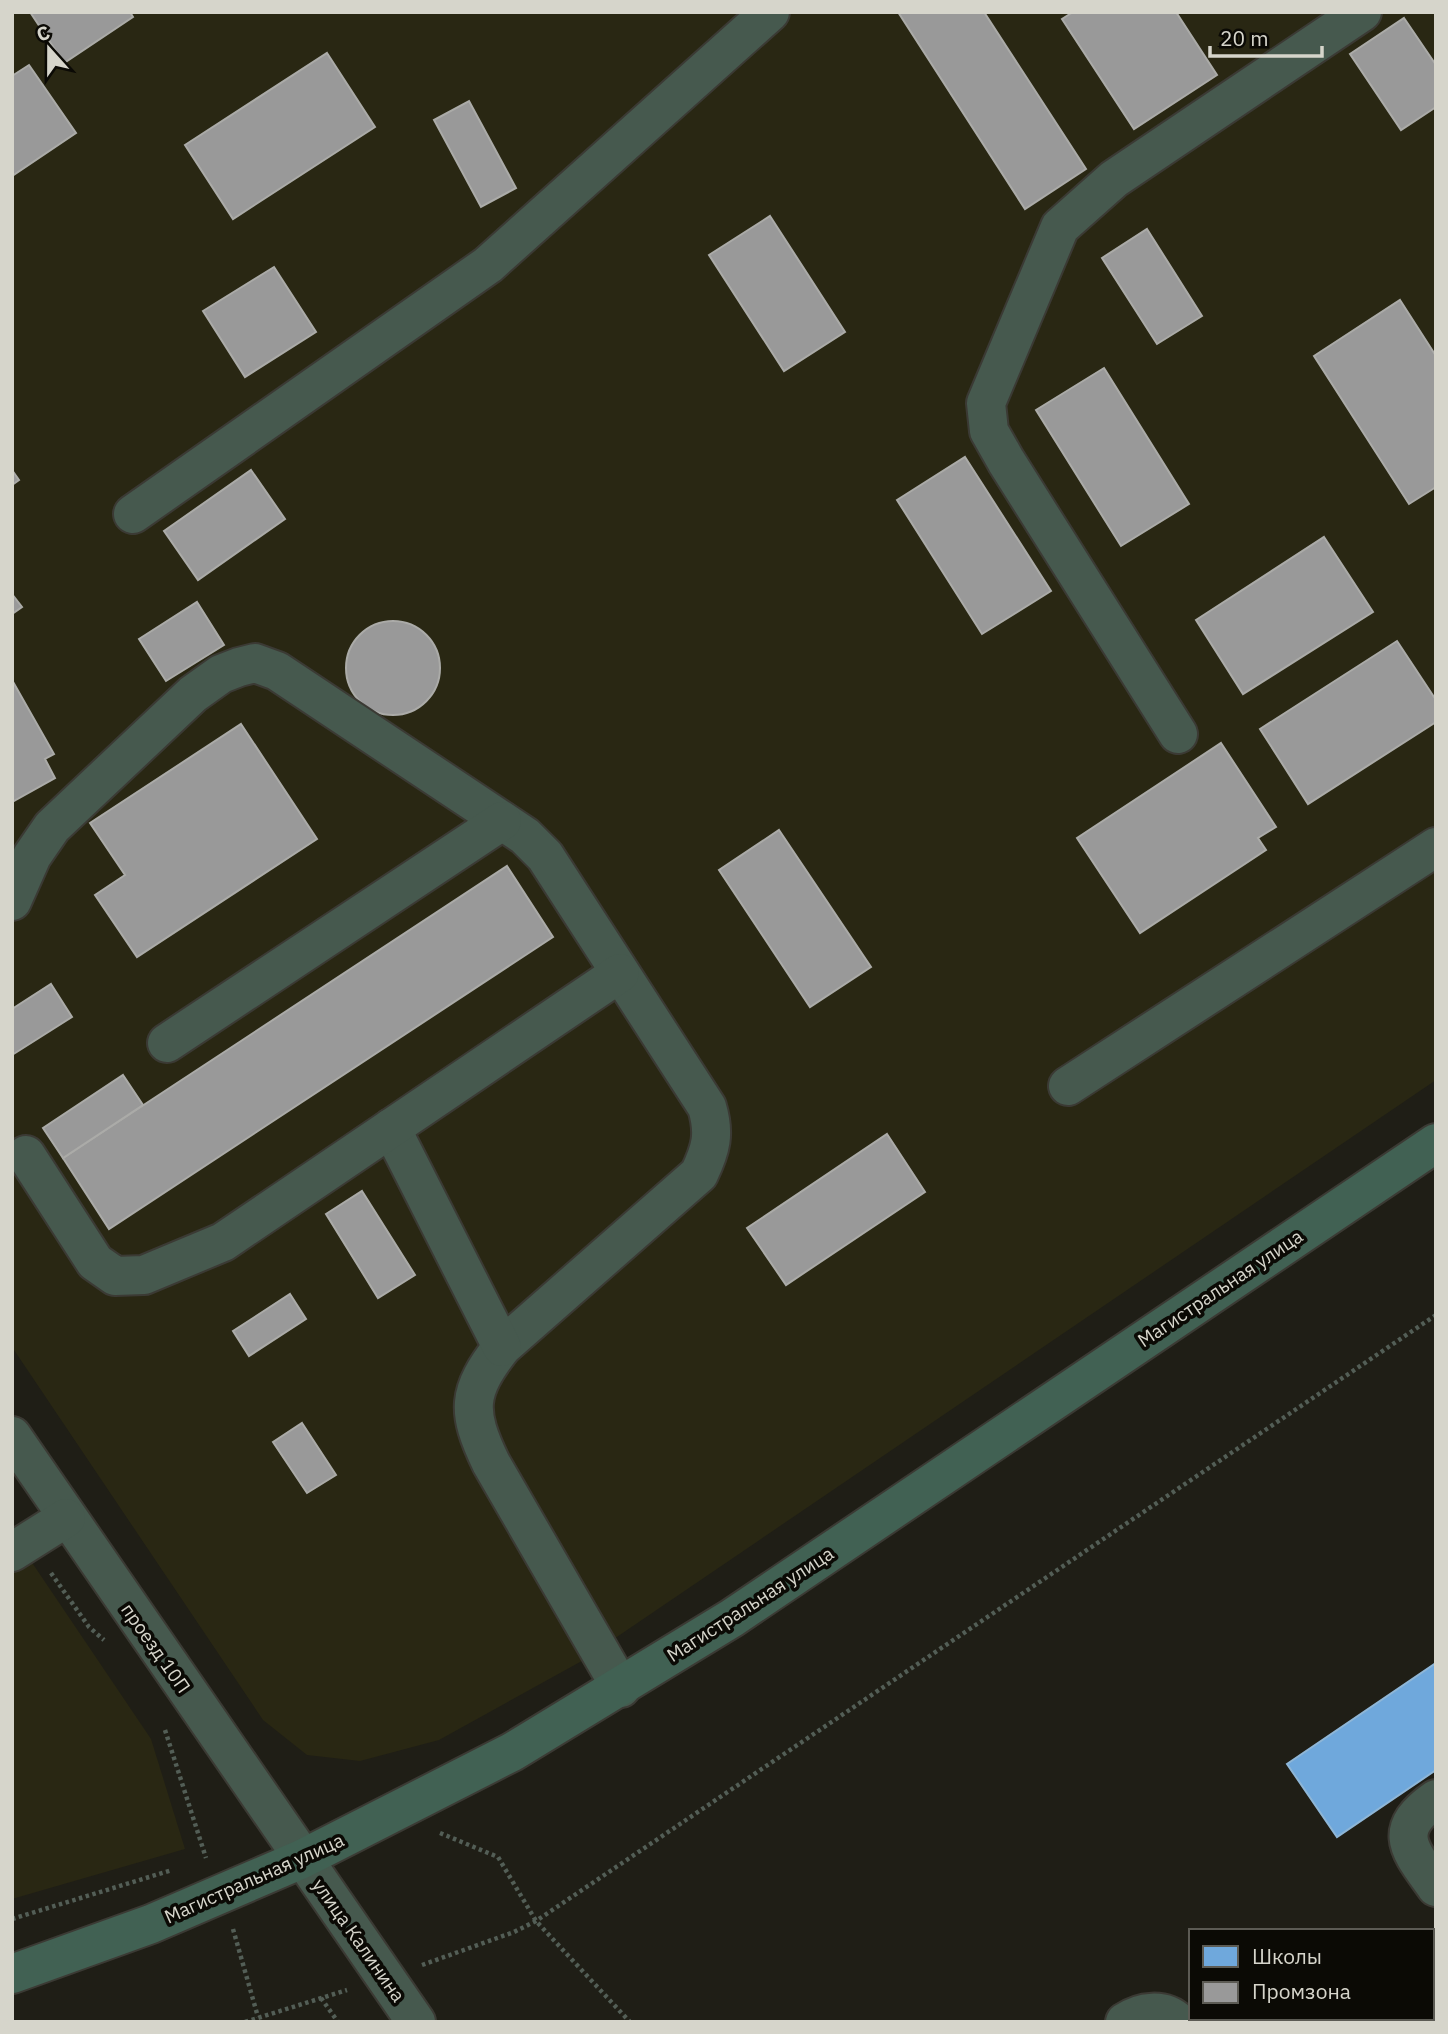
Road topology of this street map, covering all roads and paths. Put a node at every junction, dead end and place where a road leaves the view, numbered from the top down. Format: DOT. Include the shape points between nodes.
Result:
graph roads {
  1 [pos="770,12"];
  2 [pos="1362,12"];
  3 [pos="133,514"];
  4 [pos="1178,734"];
  5 [pos="502,821"];
  6 [pos="1436,847"];
  7 [pos="12,901"];
  8 [pos="620,973"];
  9 [pos="167,1043"];
  10 [pos="1068,1086"];
  11 [pos="391,1128"];
  12 [pos="1436,1143"];
  13 [pos="26,1155"];
  14 [pos="1436,1315"];
  15 [pos="502,1346"];
  16 [pos="12,1436"];
  17 [pos="65,1518"];
  18 [pos="22,1546"];
  19 [pos="108,1644"];
  20 [pos="621,1688"];
  21 [pos="163,1725"];
  22 [pos="1436,1799"];
  23 [pos="435,1832"];
  24 [pos="206,1859"];
  25 [pos="302,1859"];
  26 [pos="194,1863"];
  27 [pos="181,1867"];
  28 [pos="1436,1887"];
  29 [pos="220,1895"];
  30 [pos="12,1919"];
  31 [pos="536,1921"];
  32 [pos="12,1973"];
  33 [pos="384,1978"];
  34 [pos="321,1998"];
  35 [pos="258,2017"];
  36 [pos="245,2022"];
  37 [pos="338,2022"];
  38 [pos="416,2022"];
  39 [pos="630,2022"];
  40 [pos="1125,2022"];
  41 [pos="1178,2022"];
  1 -- 3 [label="street" via="488,265"];
  2 -- 4 [label="street" via="1085,202 1060,228 986,403 989,431 1006,461"];
  5 -- 7 [label="street" via="277,671 255,663 221,674 193,694 52,827 32,856"];
  5 -- 8 [label="street" via="545,856"];
  5 -- 9 [label="street"];
  6 -- 10 [label="street"];
  8 -- 11 [label="street"];
  8 -- 15 [label="street" via="707,1107 713,1128 711,1151 699,1174"];
  11 -- 13 [label="street" via="223,1242 144,1275 115,1276 95,1262"];
  11 -- 15 [label="street"];
  12 -- 20 [label="main road, Магистральная улица"];
  14 -- 31 [label="path"];
  15 -- 20 [label="street" via="480,1375 473,1404 477,1433"];
  16 -- 17 [label="street, проезд 10П"];
  17 -- 18 [label="street"];
  17 -- 25 [label="street, проезд 10П"];
  18 -- 19 [label="path"];
  20 -- 25 [label="main road, Магистральная улица" via="512,1752"];
  21 -- 24 [label="path"];
  22 -- 28 [label="street" via="1410,1822 1407,1837 1411,1851"];
  23 -- 31 [label="path" via="498,1857"];
  24 -- 26 [label="path"];
  24 -- 29 [label="path"];
  25 -- 29 [label="main road, Магистральная улица"];
  25 -- 33 [label="street, улица Калинина"];
  27 -- 30 [label="path"];
  29 -- 32 [label="main road, Магистральная улица"];
  29 -- 35 [label="path"];
  31 -- 33 [label="path"];
  31 -- 39 [label="path"];
  33 -- 34 [label="path"];
  33 -- 38 [label="street, улица Калинина"];
  34 -- 35 [label="path"];
  34 -- 37 [label="path"];
  35 -- 36 [label="path"];
  40 -- 41 [label="street" via="1148,2012 1170,2014"];
}
